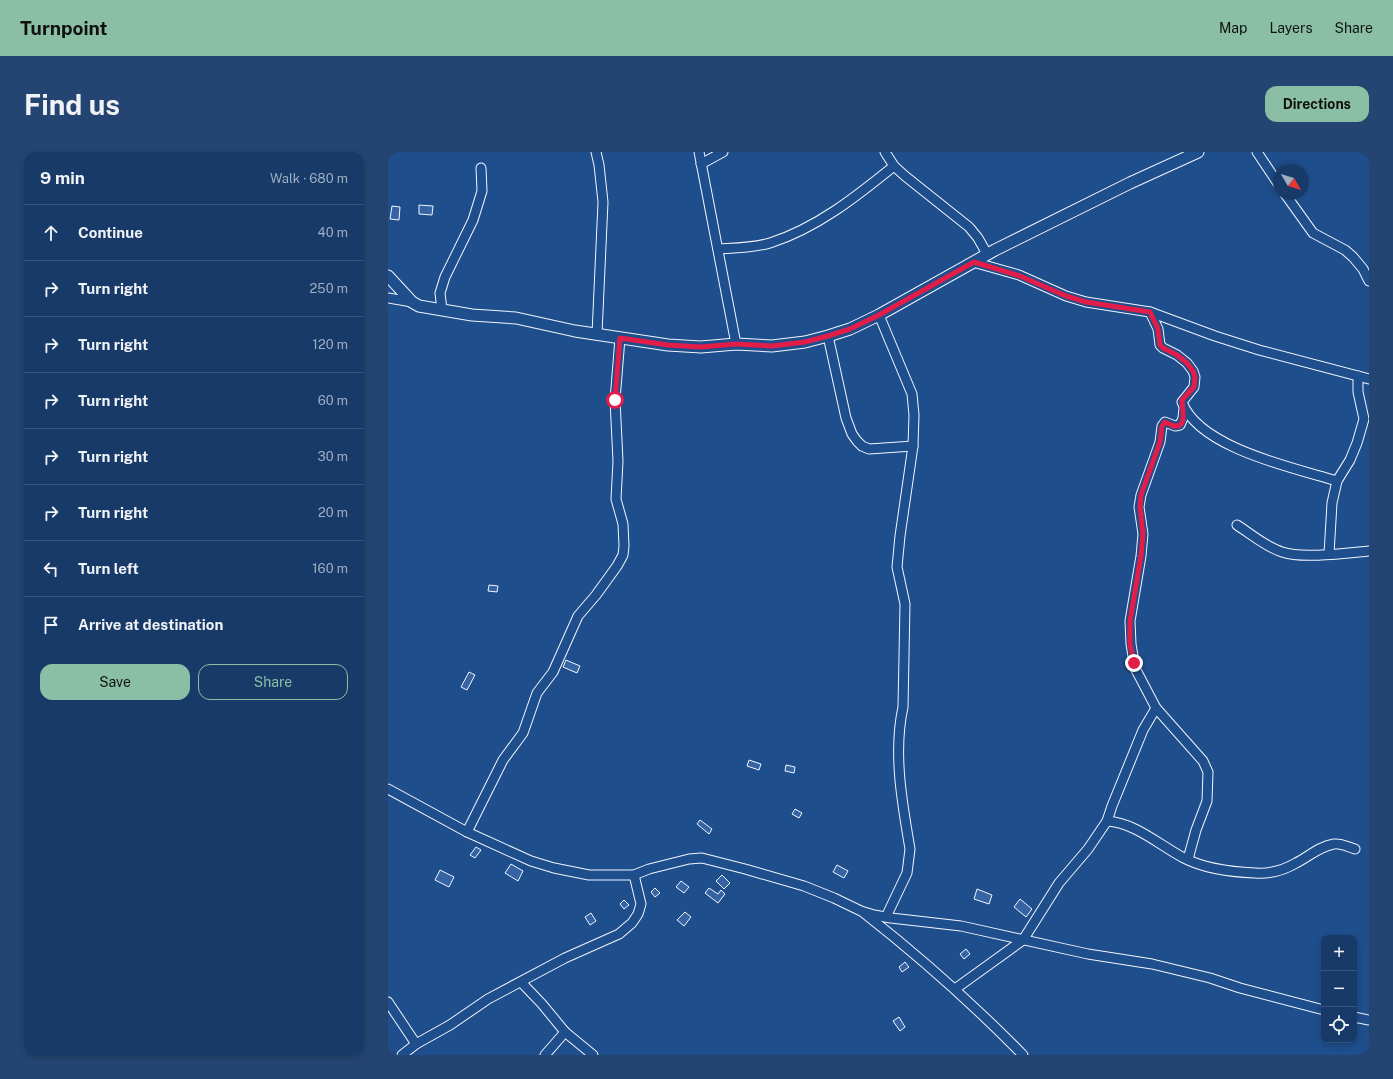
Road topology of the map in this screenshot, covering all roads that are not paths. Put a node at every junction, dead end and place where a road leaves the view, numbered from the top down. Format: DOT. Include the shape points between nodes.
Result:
graph roads {
  1 [pos="596,152"];
  2 [pos="699,152"];
  3 [pos="723,152"];
  4 [pos="885,152"];
  5 [pos="1198,152"];
  6 [pos="1257,152"];
  7 [pos="701,164"];
  8 [pos="894,166"];
  9 [pos="481,168"];
  10 [pos="1273,176"];
  11 [pos="1290,200"];
  12 [pos="718,249"];
  13 [pos="987,254"];
  14 [pos="974,262"];
  15 [pos="388,276"];
  16 [pos="1369,281"];
  17 [pos="388,298"];
  18 [pos="412,302"];
  19 [pos="442,310"];
  20 [pos="1150,312"];
  21 [pos="879,315"];
  22 [pos="597,334"];
  23 [pos="828,336"];
  24 [pos="620,338"];
  25 [pos="736,344"];
  26 [pos="1358,376"];
  27 [pos="1369,379"];
  28 [pos="1184,408"];
  29 [pos="913,446"];
  30 [pos="1337,480"];
  31 [pos="1237,525"];
  32 [pos="1369,551"];
  33 [pos="1329,554"];
  34 [pos="1156,708"];
  35 [pos="388,789"];
  36 [pos="1107,821"];
  37 [pos="467,832"];
  38 [pos="1355,850"];
  39 [pos="1188,860"];
  40 [pos="634,875"];
  41 [pos="861,911"];
  42 [pos="886,917"];
  43 [pos="1023,940"];
  44 [pos="521,982"];
  45 [pos="955,990"];
  46 [pos="388,1002"];
  47 [pos="1321,1009"];
  48 [pos="1357,1018"];
  49 [pos="1369,1020"];
  50 [pos="565,1032"];
  51 [pos="416,1044"];
  52 [pos="402,1055"];
  53 [pos="545,1055"];
  54 [pos="593,1055"];
  55 [pos="1023,1055"];
  1 -- 22 [label="street" via="604,202"];
  2 -- 7 [label="street"];
  3 -- 7 [label="street"];
  4 -- 8 [label="street"];
  5 -- 13 [label="street"];
  6 -- 10 [label="street"];
  7 -- 12 [label="street"];
  8 -- 12 [label="street" via="837,210 783,238 754,246"];
  8 -- 13 [label="street" via="969,227"];
  9 -- 19 [label="street" via="482,191 473,220 445,277 440,293"];
  11 -- 16 [label="street" via="1313,233 1345,250 1363,269"];
  12 -- 25 [label="street"];
  13 -- 14 [label="street"];
  14 -- 20 [label="street" via="1020,276 1086,302"];
  14 -- 21 [label="street"];
  15 -- 18 [label="street"];
  17 -- 18 [label="street"];
  18 -- 19 [label="street"];
  19 -- 22 [label="street" via="516,318"];
  20 -- 26 [label="street" via="1259,350"];
  20 -- 28 [label="street" via="1158,329 1160,345 1177,355 1193,371 1194,387 1182,400"];
  21 -- 23 [label="street"];
  21 -- 29 [label="street" via="912,394"];
  22 -- 24 [label="street"];
  23 -- 25 [label="street" via="772,346"];
  23 -- 29 [label="street" via="846,418 856,441 869,449"];
  24 -- 25 [label="street" via="695,347"];
  24 -- 37 [label="street" via="615,400 618,461 616,499 623,524 623,555 618,566 578,616 553,672 537,693 523,733 503,760"];
  26 -- 27 [label="street"];
  26 -- 30 [label="street" via="1358,392 1364,419 1350,460"];
  28 -- 30 [label="street" via="1200,426 1234,447 1267,460"];
  28 -- 34 [label="street" via="1180,425 1165,422 1162,426 1160,442 1141,495 1143,534 1130,621 1130,644 1135,668"];
  29 -- 42 [label="street" via="897,568 905,604 903,707 899,745 900,782 910,849 907,873"];
  30 -- 33 [label="street" via="1332,503"];
  31 -- 33 [label="street" via="1282,552 1294,555"];
  32 -- 33 [label="street"];
  34 -- 36 [label="street" via="1143,730"];
  34 -- 39 [label="street" via="1202,761 1208,772 1207,801"];
  35 -- 37 [label="street"];
  36 -- 39 [label="street" via="1119,822 1136,829"];
  36 -- 43 [label="street" via="1059,883"];
  37 -- 40 [label="street" via="531,861 554,868 589,874"];
  38 -- 39 [label="street" via="1339,844 1331,845 1313,852 1287,868 1257,873 1218,870"];
  40 -- 41 [label="street" via="689,859 702,858 804,886"];
  40 -- 44 [label="street" via="641,904 632,923 618,934"];
  41 -- 42 [label="street"];
  41 -- 45 [label="street"];
  42 -- 43 [label="street" via="960,926"];
  43 -- 45 [label="street"];
  43 -- 47 [label="street" via="1152,964"];
  44 -- 50 [label="street"];
  44 -- 51 [label="street" via="488,998 450,1025"];
  45 -- 55 [label="street"];
  46 -- 51 [label="street"];
  48 -- 49 [label="street"];
  50 -- 53 [label="street"];
  50 -- 54 [label="street"];
  51 -- 52 [label="street"];
}
